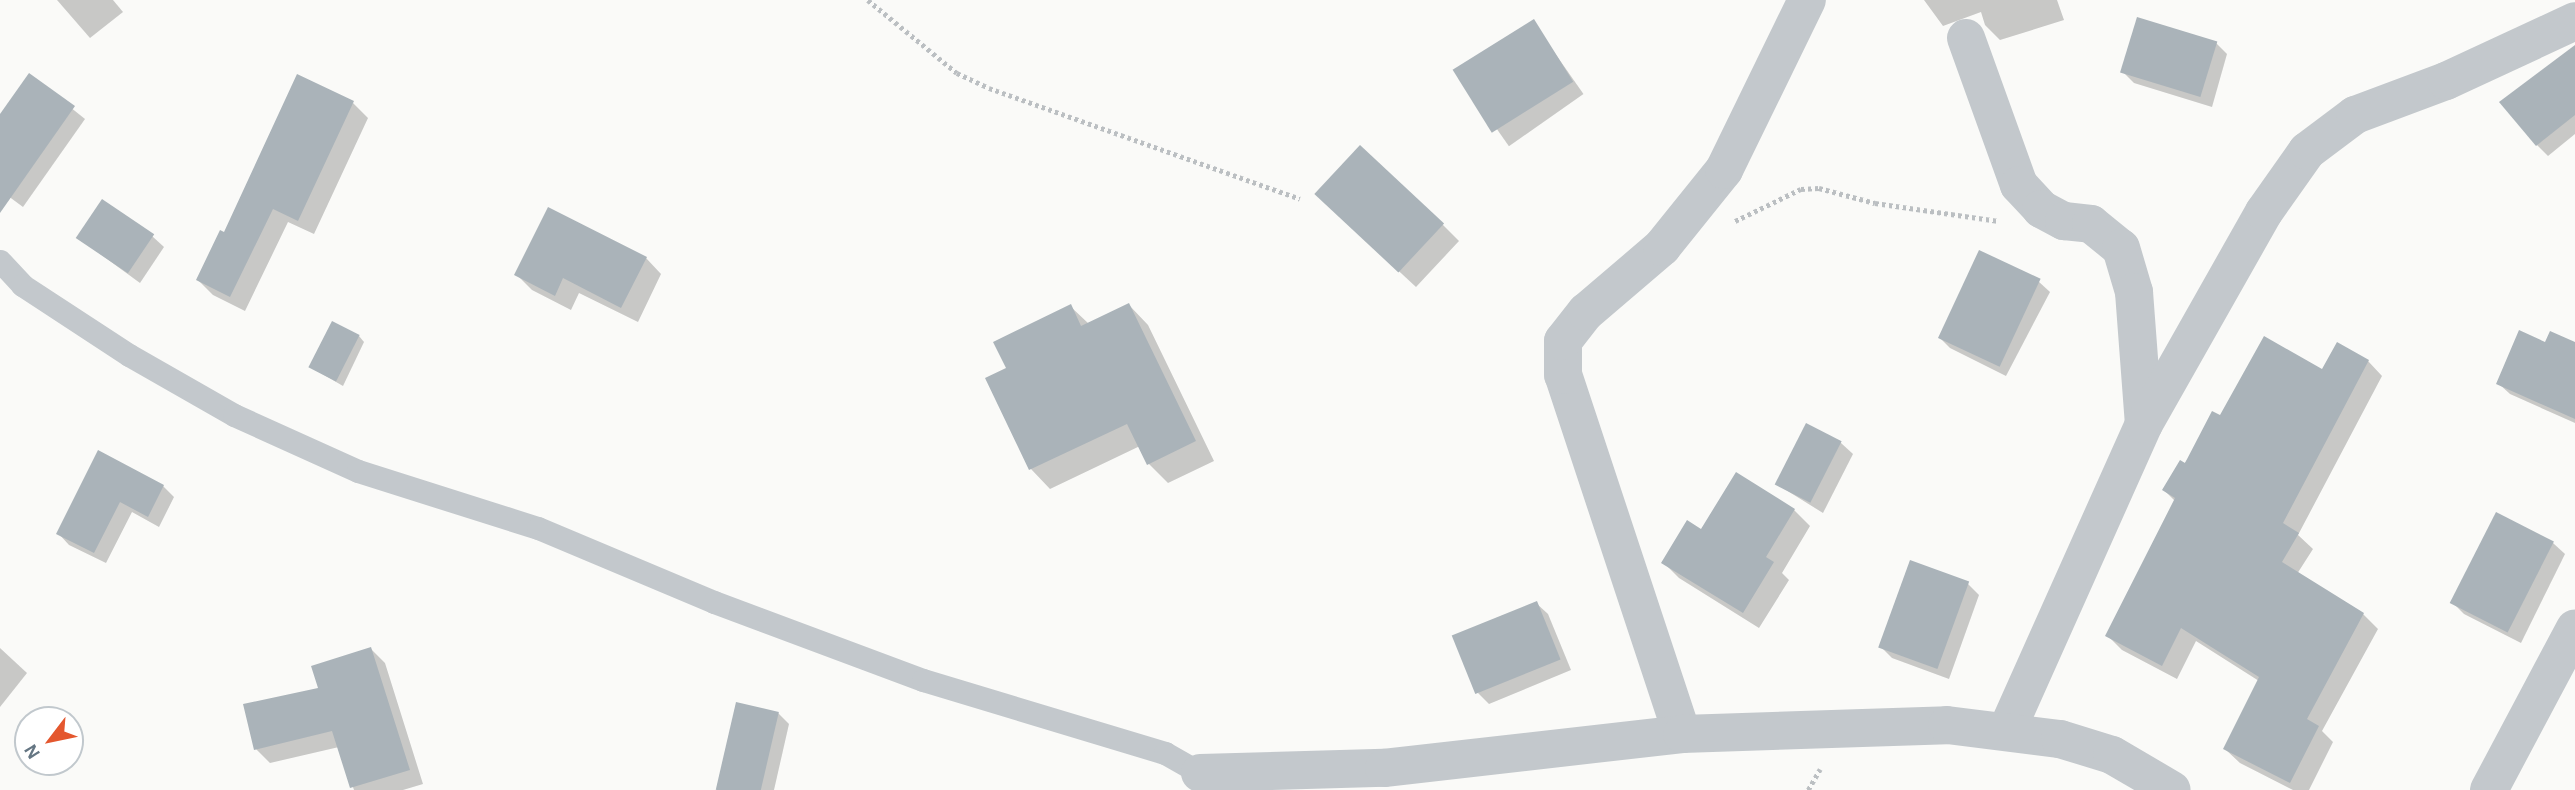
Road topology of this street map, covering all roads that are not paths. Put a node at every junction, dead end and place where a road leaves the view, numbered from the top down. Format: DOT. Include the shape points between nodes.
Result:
graph roads {
  1 [pos="1807,0"];
  2 [pos="2575,20"];
  3 [pos="1966,37"];
  4 [pos="0,261"];
  5 [pos="2144,424"];
  6 [pos="2575,628"];
  7 [pos="2007,730"];
  8 [pos="1682,734"];
  9 [pos="1386,779"];
  10 [pos="1203,781"];
  11 [pos="2172,790"];
  12 [pos="2490,790"];
  1 -- 8 [label="street" via="1724,170 1662,247 1586,312 1563,341 1563,375"];
  2 -- 5 [label="street" via="2446,81 2355,115 2307,151 2264,212"];
  3 -- 5 [label="street" via="2019,185 2041,209 2091,224 2121,248 2134,292"];
  4 -- 10 [label="lane" via="22,285 129,355 234,415 358,471 538,528 714,602 909,675 1165,753"];
  5 -- 7 [label="street"];
  6 -- 12 [label="street"];
  7 -- 8 [label="street" via="1947,725"];
  7 -- 11 [label="street" via="2112,755"];
  8 -- 9 [label="street"];
  9 -- 10 [label="street"];
}
